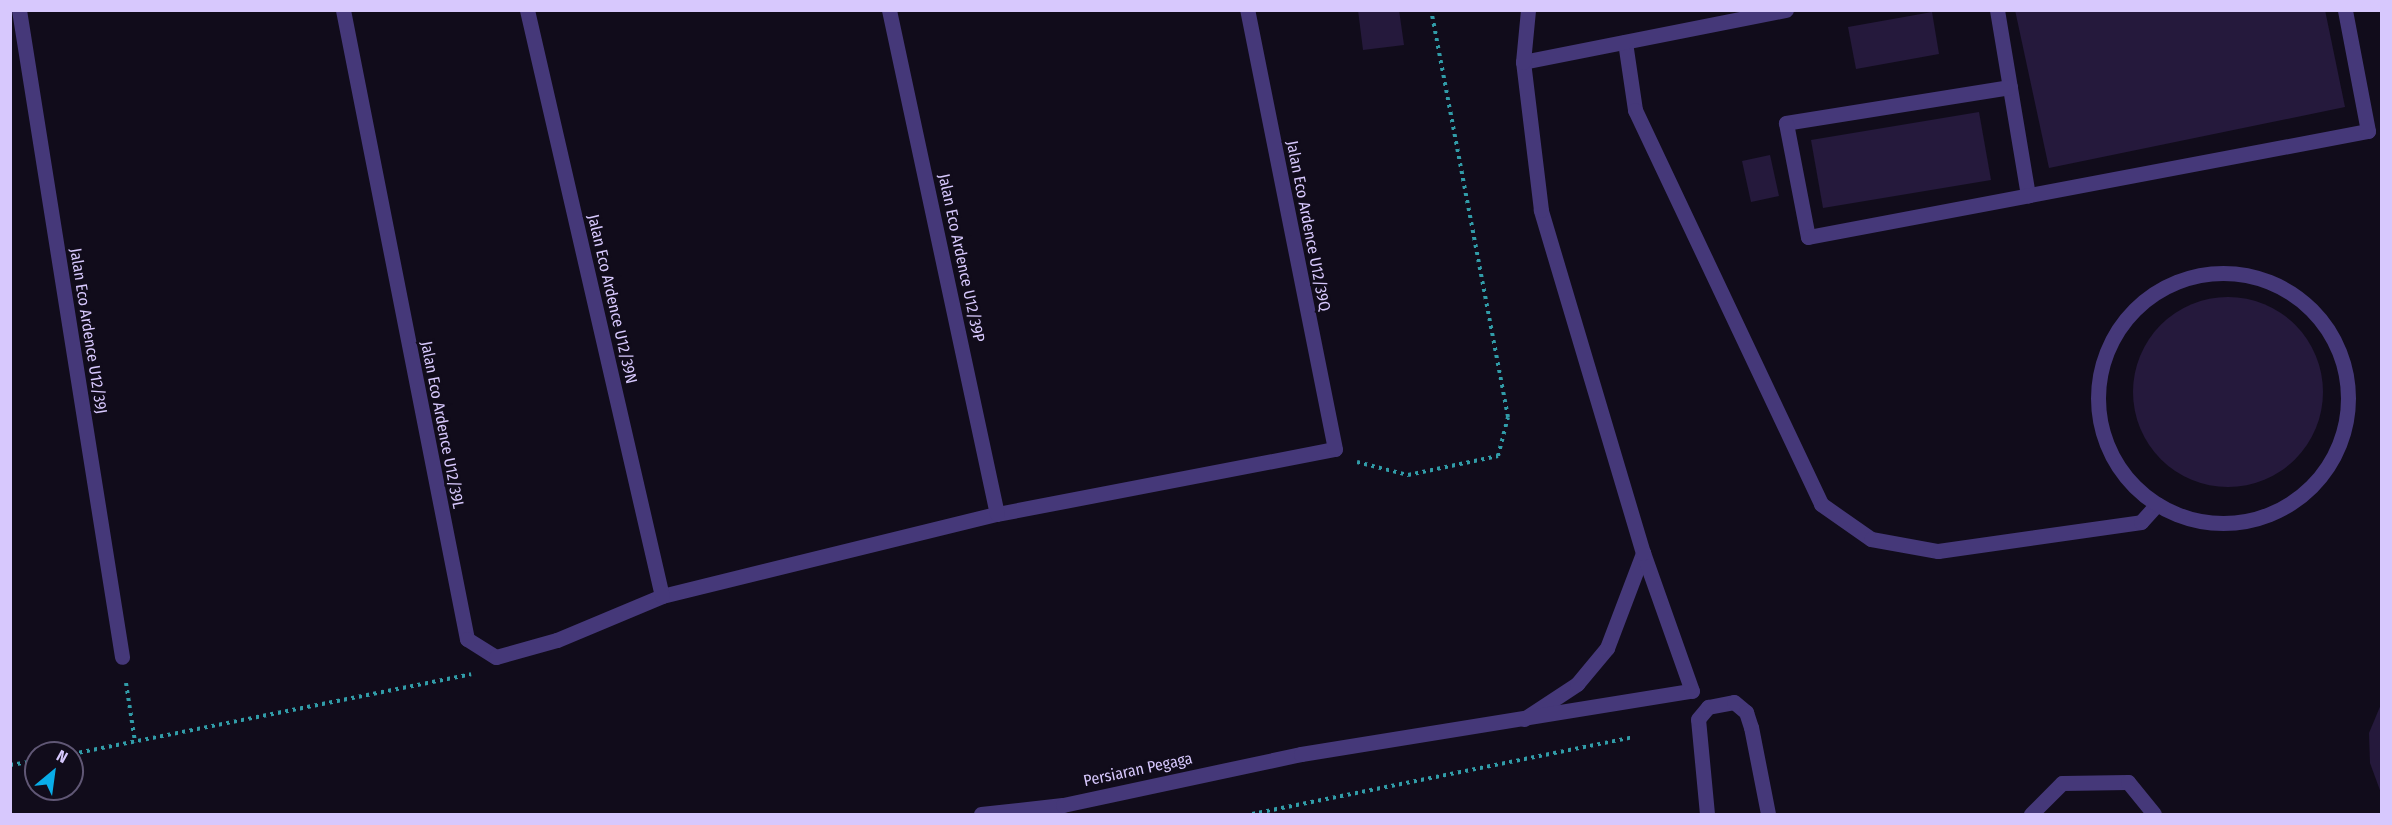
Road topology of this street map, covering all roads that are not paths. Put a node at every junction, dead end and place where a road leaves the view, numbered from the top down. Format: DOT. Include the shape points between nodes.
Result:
graph roads {
  1 [pos="19,10"];
  2 [pos="343,10"];
  3 [pos="527,10"];
  4 [pos="889,10"];
  5 [pos="1246,10"];
  6 [pos="1528,10"];
  7 [pos="1786,10"];
  8 [pos="1996,10"];
  9 [pos="2344,10"];
  10 [pos="1625,42"];
  11 [pos="1523,62"];
  12 [pos="2010,87"];
  13 [pos="2028,195"];
  14 [pos="2157,504"];
  15 [pos="997,514"];
  16 [pos="1642,553"];
  17 [pos="662,596"];
  18 [pos="122,657"];
  19 [pos="1521,721"];
  20 [pos="981,814"];
  21 [pos="1707,814"];
  22 [pos="1768,814"];
  23 [pos="2031,814"];
  24 [pos="2154,814"];
  1 -- 18 [label="street, Jalan Eco Ardence U12/39J"];
  2 -- 17 [label="street, Jalan Eco Ardence U12/39L" via="467,639 496,657 557,640"];
  3 -- 17 [label="street, Jalan Eco Ardence U12/39N"];
  4 -- 15 [label="street, Jalan Eco Ardence U12/39P"];
  5 -- 15 [label="street, Jalan Eco Ardence U12/39Q" via="1335,449"];
  6 -- 11 [label="street"];
  7 -- 10 [label="street"];
  8 -- 12 [label="street"];
  9 -- 13 [label="street" via="2368,131"];
  10 -- 11 [label="street"];
  10 -- 14 [label="street" via="1635,110 1821,504 1871,539 1938,551 2141,522"];
  11 -- 16 [label="street" via="1541,210"];
  12 -- 13 [label="street"];
  12 -- 13 [label="street" via="1786,123 1808,237"];
  14 -- 14 [label="street" via="2126,476 2102,430 2099,378 2118,329 2155,293 2195,277 2230,273 2280,286 2321,320 2345,366 2348,418 2329,466 2292,504 2243,522 2191,518"];
  15 -- 17 [label="street"];
  16 -- 19 [label="street" via="1607,648 1576,684"];
  16 -- 19 [label="street, Persiaran Pegaga" via="1692,691"];
  19 -- 20 [label="street, Persiaran Pegaga" via="1300,754 1063,805"];
  21 -- 22 [label="street" via="1698,719 1708,707 1734,702 1746,712 1751,727"];
  23 -- 24 [label="street" via="2062,783 2128,782"];
}
